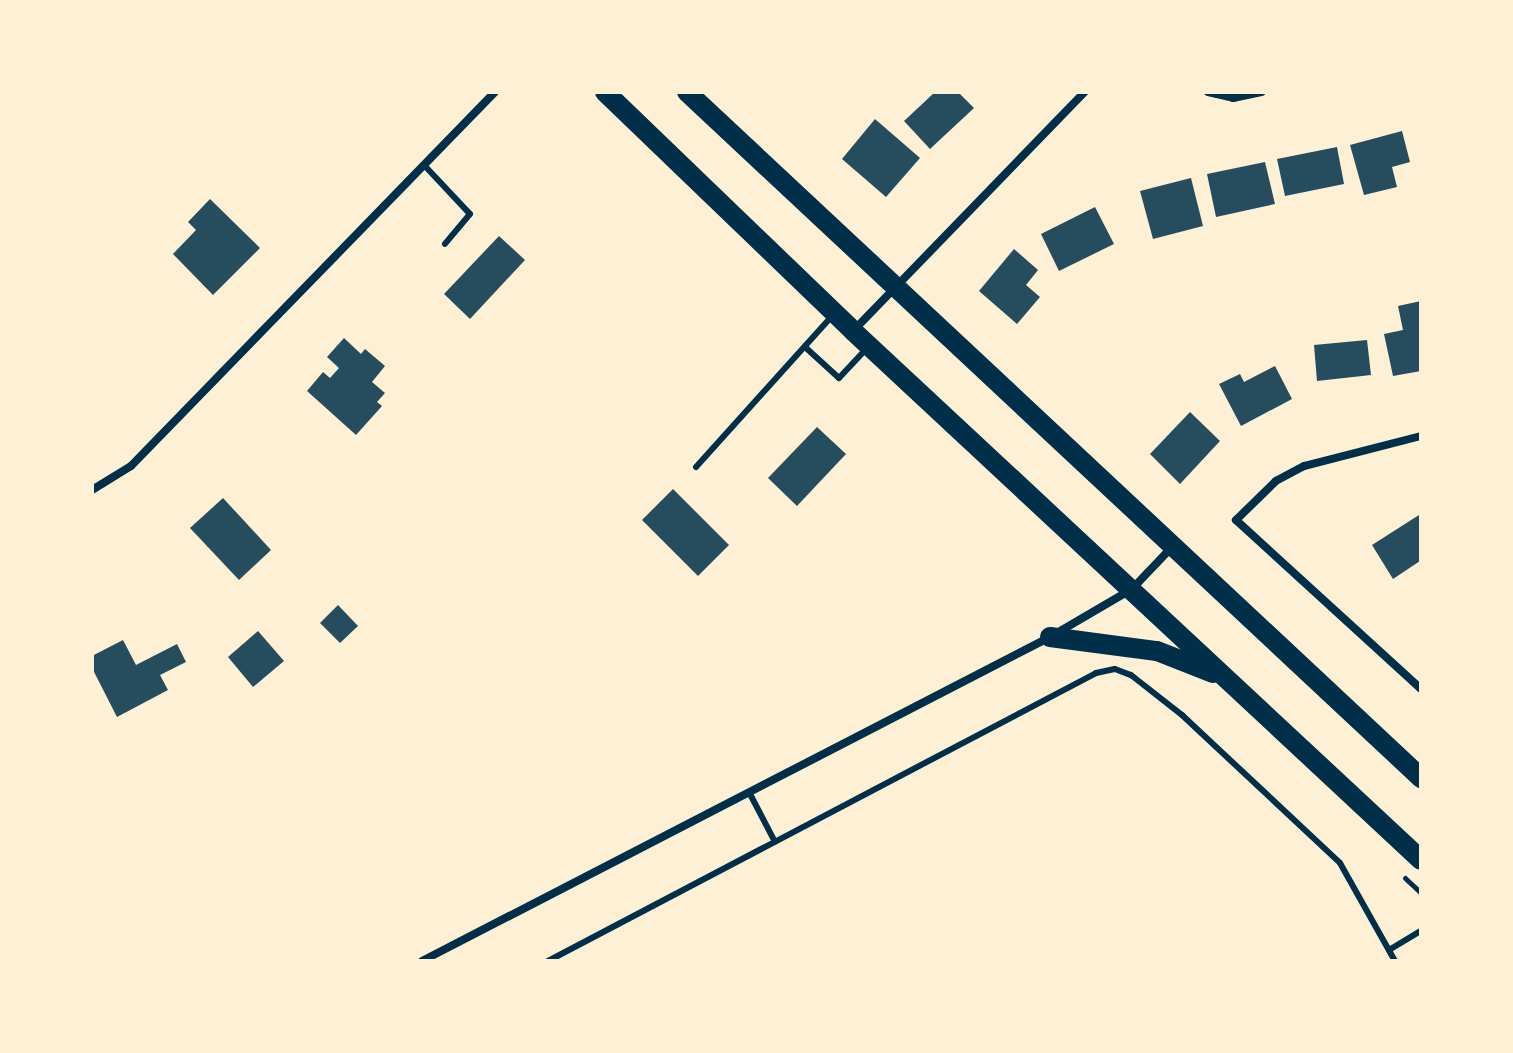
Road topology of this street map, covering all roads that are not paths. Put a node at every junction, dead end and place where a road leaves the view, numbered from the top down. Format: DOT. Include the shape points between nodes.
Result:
graph roads {
  1 [pos="495,92"];
  2 [pos="605,92"];
  3 [pos="687,92"];
  4 [pos="1085,92"];
  5 [pos="1208,92"];
  6 [pos="1261,92"];
  7 [pos="424,165"];
  8 [pos="445,244"];
  9 [pos="894,287"];
  10 [pos="835,313"];
  11 [pos="853,331"];
  12 [pos="869,346"];
  13 [pos="805,347"];
  14 [pos="1421,436"];
  15 [pos="696,467"];
  16 [pos="92,490"];
  17 [pos="1172,547"];
  18 [pos="1132,589"];
  19 [pos="1050,637"];
  20 [pos="1222,676"];
  21 [pos="1421,689"];
  22 [pos="1421,778"];
  23 [pos="749,792"];
  24 [pos="775,842"];
  25 [pos="1421,860"];
  26 [pos="1421,931"];
  27 [pos="1389,950"];
  28 [pos="422,961"];
  29 [pos="548,961"];
  30 [pos="1395,961"];
  1 -- 7 [label="street"];
  2 -- 10 [label="main road"];
  3 -- 9 [label="main road"];
  4 -- 9 [label="street"];
  5 -- 6 [label="street" via="1233,98"];
  7 -- 8 [label="lane" via="470,214"];
  7 -- 16 [label="street" via="131,466"];
  9 -- 11 [label="street"];
  9 -- 17 [label="main road"];
  10 -- 11 [label="main road"];
  10 -- 13 [label="lane"];
  11 -- 12 [label="main road"];
  12 -- 13 [label="lane" via="839,378"];
  12 -- 18 [label="main road"];
  13 -- 15 [label="lane"];
  14 -- 21 [label="street" via="1304,466 1276,481 1236,520"];
  17 -- 18 [label="street"];
  17 -- 22 [label="main road"];
  18 -- 19 [label="street"];
  18 -- 20 [label="main road"];
  19 -- 20 [label="main road" via="1157,651"];
  19 -- 23 [label="street"];
  20 -- 25 [label="main road"];
  23 -- 24 [label="lane"];
  23 -- 28 [label="street"];
  24 -- 27 [label="lane" via="1096,673 1115,669 1131,675 1182,715 1340,863"];
  24 -- 29 [label="lane"];
  26 -- 27 [label="lane"];
  27 -- 30 [label="lane"];
}
